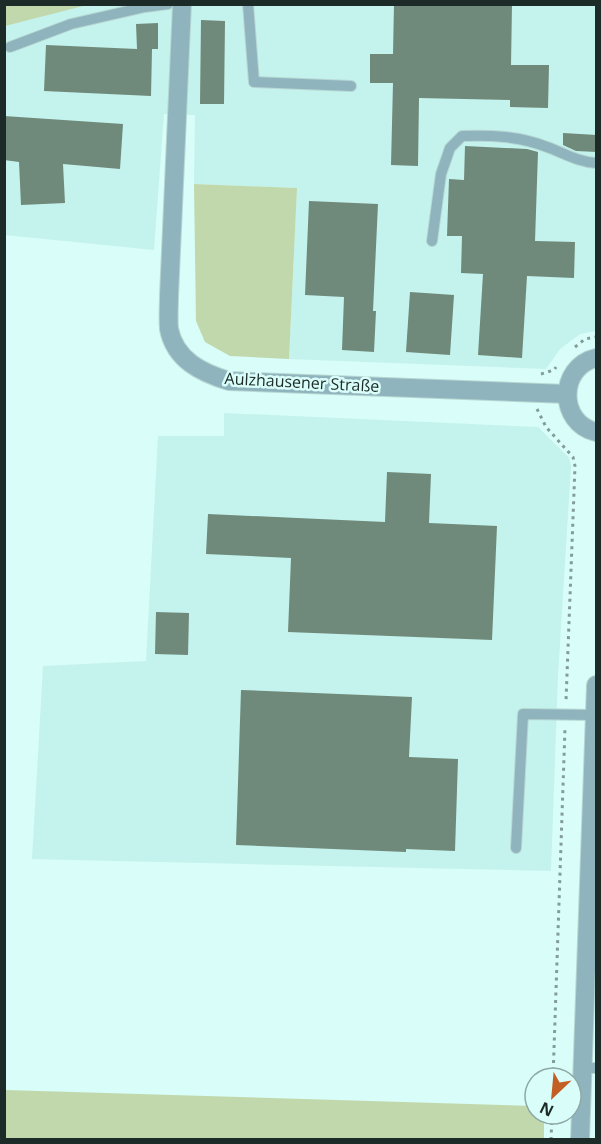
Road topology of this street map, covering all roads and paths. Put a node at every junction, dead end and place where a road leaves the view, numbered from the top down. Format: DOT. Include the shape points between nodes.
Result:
graph roads {
  1 [pos="168,4"];
  2 [pos="182,4"];
  3 [pos="248,4"];
  4 [pos="10,47"];
  5 [pos="351,86"];
  6 [pos="597,164"];
  7 [pos="432,241"];
  8 [pos="597,358"];
  9 [pos="567,393"];
  10 [pos="597,432"];
  11 [pos="597,685"];
  12 [pos="596,715"];
  13 [pos="516,848"];
  14 [pos="590,1068"];
  15 [pos="586,1134"];
  1 -- 4 [label="lane" via="71,24"];
  2 -- 9 [label="street, Aulzhausener Straße" via="169,328 186,360 229,381"];
  3 -- 5 [label="lane" via="254,82"];
  6 -- 7 [label="lane" via="530,141 492,135 462,136 450,147 441,174"];
  8 -- 9 [label="street" via="574,372"];
  9 -- 10 [label="street" via="573,416 581,425"];
  11 -- 12 [label="street"];
  12 -- 13 [label="lane" via="524,714"];
  12 -- 14 [label="street"];
  14 -- 15 [label="street"];
}
